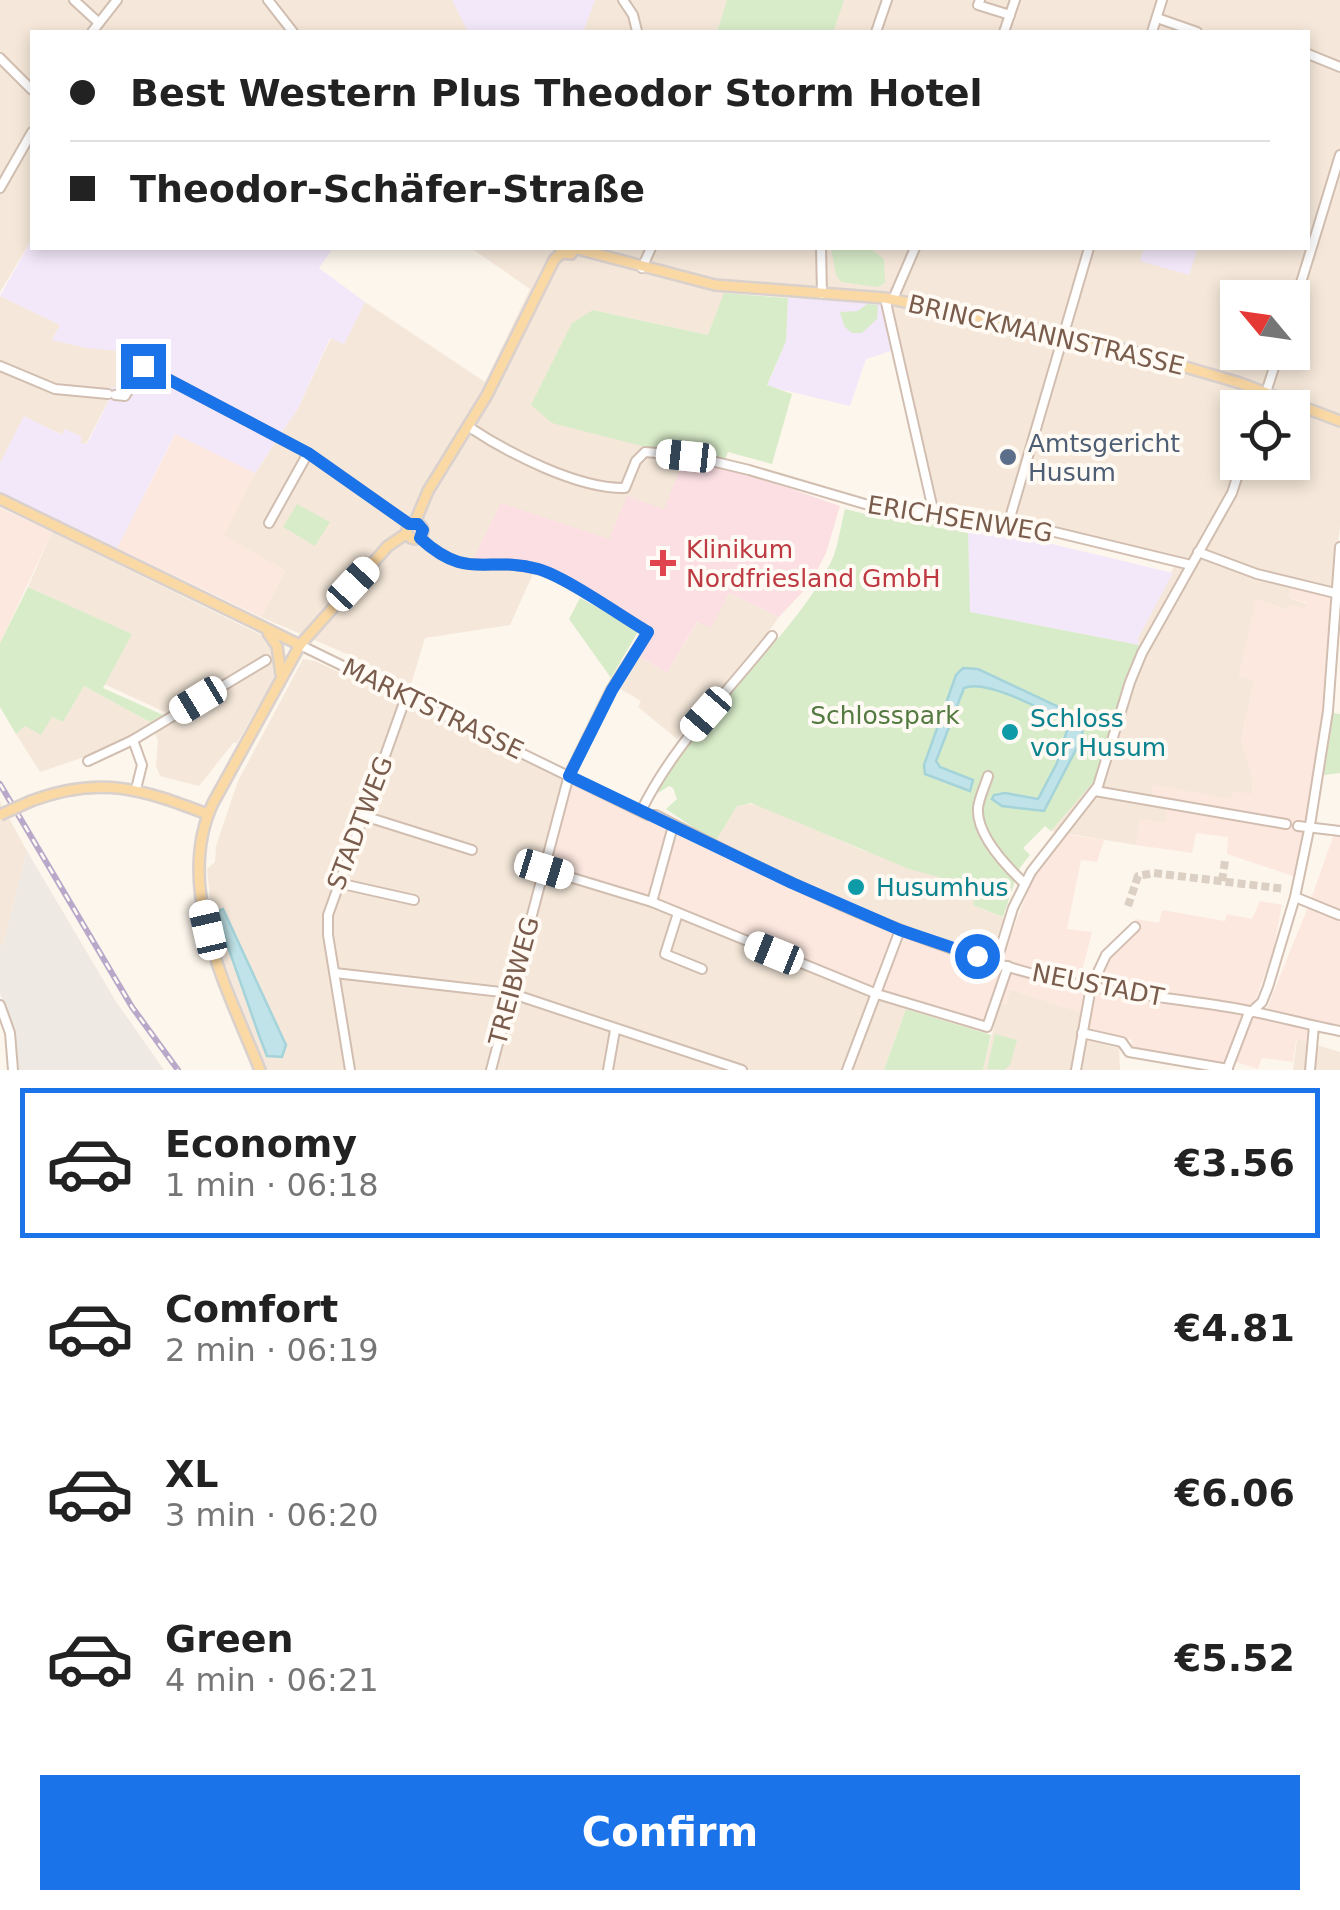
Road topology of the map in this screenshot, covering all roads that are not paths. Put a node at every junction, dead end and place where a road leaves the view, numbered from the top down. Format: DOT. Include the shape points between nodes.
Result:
graph roads {
  1 [pos="74,0"];
  2 [pos="117,0"];
  3 [pos="268,0"];
  4 [pos="623,0"];
  5 [pos="887,0"];
  6 [pos="980,0"];
  7 [pos="1015,0"];
  8 [pos="1162,0"];
  9 [pos="1010,15"];
  10 [pos="1156,18"];
  11 [pos="99,23"];
  12 [pos="94,30"];
  13 [pos="291,30"];
  14 [pos="637,30"];
  15 [pos="877,30"];
  16 [pos="1005,30"];
  17 [pos="1153,30"];
  18 [pos="1191,30"];
  19 [pos="1310,55"];
  20 [pos="0,58"];
  21 [pos="1340,66"];
  22 [pos="30,88"];
  23 [pos="30,136"];
  24 [pos="1340,155"];
  25 [pos="0,188"];
  26 [pos="1310,226"];
  27 [pos="1319,228"];
  28 [pos="559,250"];
  29 [pos="581,250"];
  30 [pos="650,250"];
  31 [pos="822,250"];
  32 [pos="914,250"];
  33 [pos="1088,250"];
  34 [pos="642,268"];
  35 [pos="1302,280"];
  36 [pos="822,294"];
  37 [pos="889,298"];
  38 [pos="1064,336"];
  39 [pos="0,367"];
  40 [pos="1254,390"];
  41 [pos="1310,409"];
  42 [pos="1340,420"];
  43 [pos="469,427"];
  44 [pos="308,453"];
  45 [pos="1236,480"];
  46 [pos="0,500"];
  47 [pos="934,514"];
  48 [pos="1008,521"];
  49 [pos="269,523"];
  50 [pos="410,527"];
  51 [pos="420,538"];
  52 [pos="1340,547"];
  53 [pos="1198,552"];
  54 [pos="1191,565"];
  55 [pos="1337,591"];
  56 [pos="262,627"];
  57 [pos="772,636"];
  58 [pos="300,645"];
  59 [pos="266,660"];
  60 [pos="279,683"];
  61 [pos="406,697"];
  62 [pos="133,740"];
  63 [pos="88,761"];
  64 [pos="569,776"];
  65 [pos="988,776"];
  66 [pos="136,790"];
  67 [pos="1095,791"];
  68 [pos="641,811"];
  69 [pos="0,814"];
  70 [pos="207,814"];
  71 [pos="364,816"];
  72 [pos="1286,824"];
  73 [pos="1310,825"];
  74 [pos="673,826"];
  75 [pos="1298,826"];
  76 [pos="1340,831"];
  77 [pos="472,850"];
  78 [pos="544,869"];
  79 [pos="338,884"];
  80 [pos="1025,884"];
  81 [pos="1295,897"];
  82 [pos="414,900"];
  83 [pos="652,902"];
  84 [pos="678,913"];
  85 [pos="1339,915"];
  86 [pos="1136,927"];
  87 [pos="900,930"];
  88 [pos="996,963"];
  89 [pos="1008,966"];
  90 [pos="702,969"];
  91 [pos="335,973"];
  92 [pos="1091,986"];
  93 [pos="510,993"];
  94 [pos="877,994"];
  95 [pos="0,1005"];
  96 [pos="1252,1012"];
  97 [pos="1314,1026"];
  98 [pos="615,1030"];
  99 [pos="1340,1031"];
  100 [pos="1082,1033"];
  101 [pos="1228,1069"];
  102 [pos="14,1070"];
  103 [pos="260,1070"];
  104 [pos="350,1070"];
  105 [pos="490,1070"];
  106 [pos="608,1070"];
  107 [pos="742,1070"];
  108 [pos="847,1070"];
  109 [pos="1076,1070"];
  110 [pos="1310,1070"];
  1 -- 11 [label="street"];
  2 -- 11 [label="street"];
  3 -- 13 [label="street"];
  4 -- 14 [label="street"];
  5 -- 15 [label="street"];
  6 -- 9 [label="street" via="978,5"];
  7 -- 9 [label="street"];
  8 -- 10 [label="street"];
  9 -- 16 [label="street"];
  10 -- 17 [label="street"];
  10 -- 18 [label="street"];
  11 -- 12 [label="street"];
  19 -- 21 [label="street"];
  20 -- 22 [label="street"];
  23 -- 25 [label="street"];
  24 -- 27 [label="street"];
  26 -- 27 [label="street"];
  27 -- 35 [label="street"];
  28 -- 43 [label="main road"];
  29 -- 34 [label="main road, BRINCKMANNSTRASSE"];
  30 -- 34 [label="street"];
  31 -- 36 [label="street"];
  32 -- 37 [label="street"];
  33 -- 38 [label="street"];
  34 -- 36 [label="main road, BRINCKMANNSTRASSE" via="715,285"];
  36 -- 37 [label="main road, BRINCKMANNSTRASSE"];
  37 -- 38 [label="main road, BRINCKMANNSTRASSE"];
  37 -- 47 [label="street"];
  38 -- 40 [label="main road, BRINCKMANNSTRASSE"];
  38 -- 48 [label="street"];
  39 -- 44 [label="street" via="55,389 125,396 143,366"];
  41 -- 42 [label="main road, BRINCKMANNSTRASSE"];
  43 -- 47 [label="street, ERICHSENWEG" via="533,461 607,488 625,488 645,452 691,456 882,509"];
  43 -- 50 [label="main road"];
  44 -- 49 [label="street"];
  44 -- 50 [label="street"];
  45 -- 53 [label="street"];
  46 -- 56 [label="main road"];
  47 -- 48 [label="street, ERICHSENWEG"];
  48 -- 54 [label="street, ERICHSENWEG"];
  50 -- 51 [label="main road" via="422,526"];
  50 -- 58 [label="main road"];
  51 -- 64 [label="street, TREIBWEG" via="455,564 538,569 648,632"];
  52 -- 55 [label="street"];
  53 -- 54 [label="street"];
  53 -- 55 [label="street"];
  54 -- 67 [label="street" via="1136,668"];
  55 -- 73 [label="street"];
  56 -- 58 [label="main road"];
  56 -- 60 [label="main road" via="276,646"];
  57 -- 68 [label="street" via="680,744"];
  58 -- 60 [label="main road"];
  58 -- 61 [label="street, MARKTSTRASSE"];
  59 -- 62 [label="street"];
  60 -- 70 [label="main road"];
  61 -- 64 [label="street, MARKTSTRASSE"];
  61 -- 71 [label="street, STADTWEG"];
  62 -- 63 [label="street"];
  62 -- 66 [label="street" via="142,765"];
  64 -- 68 [label="street, MARKTSTRASSE"];
  64 -- 78 [label="street, TREIBWEG"];
  65 -- 80 [label="street" via="980,823"];
  66 -- 69 [label="main road, bridge" via="80,786"];
  66 -- 70 [label="main road"];
  67 -- 72 [label="street"];
  67 -- 80 [label="street"];
  68 -- 74 [label="street, MARKTSTRASSE"];
  70 -- 103 [label="main road" via="198,860 204,908"];
  71 -- 77 [label="street"];
  71 -- 79 [label="street, STADTWEG"];
  73 -- 75 [label="street"];
  73 -- 76 [label="street"];
  73 -- 81 [label="street"];
  74 -- 83 [label="street"];
  74 -- 87 [label="street, NEUSTADT"];
  78 -- 83 [label="street"];
  78 -- 93 [label="street, TREIBWEG"];
  79 -- 82 [label="street"];
  79 -- 91 [label="street, STADTWEG" via="328,915"];
  80 -- 88 [label="street"];
  81 -- 85 [label="street"];
  81 -- 96 [label="street" via="1262,1002"];
  83 -- 84 [label="street"];
  84 -- 90 [label="street" via="665,954"];
  84 -- 94 [label="street"];
  86 -- 92 [label="street" via="1106,955"];
  87 -- 88 [label="street, NEUSTADT"];
  87 -- 94 [label="street"];
  88 -- 89 [label="street, NEUSTADT"];
  89 -- 92 [label="street, NEUSTADT"];
  89 -- 94 [label="street" via="988,1027"];
  91 -- 93 [label="street"];
  91 -- 104 [label="street, STADTWEG"];
  92 -- 96 [label="street, NEUSTADT"];
  92 -- 100 [label="street"];
  93 -- 98 [label="street"];
  93 -- 105 [label="street, TREIBWEG"];
  94 -- 108 [label="street"];
  95 -- 102 [label="street"];
  96 -- 97 [label="street, NEUSTADT"];
  96 -- 101 [label="street"];
  97 -- 99 [label="street, NEUSTADT"];
  97 -- 110 [label="street"];
  98 -- 106 [label="street"];
  98 -- 107 [label="street"];
  100 -- 101 [label="street" via="1122,1042 1128,1052"];
  100 -- 109 [label="street"];
}
